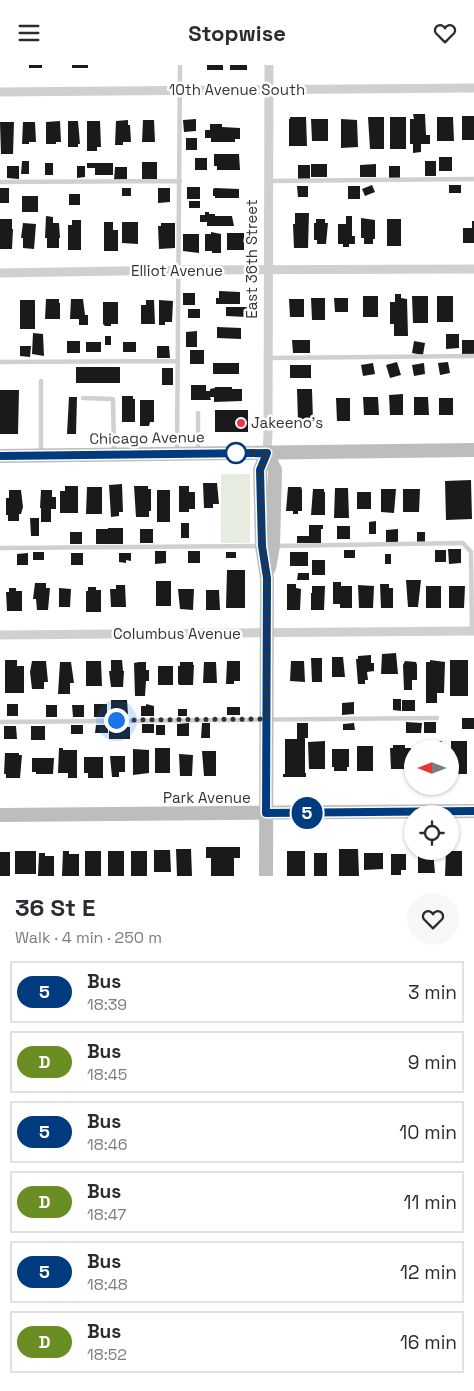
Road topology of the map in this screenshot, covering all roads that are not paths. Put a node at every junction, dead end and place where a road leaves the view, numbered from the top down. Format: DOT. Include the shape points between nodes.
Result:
graph roads {
  1 [pos="180,65"];
  2 [pos="269,65"];
  3 [pos="474,88"];
  4 [pos="180,90"];
  5 [pos="269,90"];
  6 [pos="0,92"];
  7 [pos="474,179"];
  8 [pos="180,181"];
  9 [pos="269,181"];
  10 [pos="0,183"];
  11 [pos="474,269"];
  12 [pos="180,270"];
  13 [pos="268,271"];
  14 [pos="0,273"];
  15 [pos="474,356"];
  16 [pos="268,358"];
  17 [pos="178,361"];
  18 [pos="0,362"];
  19 [pos="41,381"];
  20 [pos="83,399"];
  21 [pos="198,413"];
  22 [pos="474,450"];
  23 [pos="267,453"];
  24 [pos="41,455"];
  25 [pos="114,455"];
  26 [pos="177,455"];
  27 [pos="198,455"];
  28 [pos="0,456"];
  29 [pos="267,546"];
  30 [pos="0,548"];
  31 [pos="473,631"];
  32 [pos="267,633"];
  33 [pos="0,635"];
  34 [pos="437,718"];
  35 [pos="267,719"];
  36 [pos="0,721"];
  37 [pos="474,811"];
  38 [pos="266,813"];
  39 [pos="0,815"];
  40 [pos="266,876"];
  1 -- 4 [label="lane"];
  2 -- 5 [label="street, East 36th Street"];
  3 -- 5 [label="street, 10th Avenue South"];
  4 -- 5 [label="street, 10th Avenue South"];
  4 -- 6 [label="street, 10th Avenue South"];
  4 -- 8 [label="lane"];
  5 -- 9 [label="street, East 36th Street"];
  7 -- 9 [label="lane"];
  8 -- 10 [label="lane"];
  8 -- 12 [label="lane"];
  9 -- 13 [label="street, East 36th Street"];
  11 -- 13 [label="street, Elliot Avenue"];
  12 -- 13 [label="street, Elliot Avenue"];
  12 -- 14 [label="street, Elliot Avenue"];
  12 -- 17 [label="lane"];
  13 -- 16 [label="street, East 36th Street"];
  15 -- 16 [label="lane"];
  16 -- 23 [label="street, East 36th Street"];
  17 -- 18 [label="lane"];
  17 -- 26 [label="lane"];
  19 -- 24 [label="lane"];
  20 -- 25 [label="lane" via="113,399"];
  21 -- 27 [label="lane"];
  22 -- 23 [label="street, Chicago Avenue"];
  23 -- 27 [label="street, Chicago Avenue"];
  23 -- 29 [label="street, East 36th Street" via="260,470"];
  24 -- 25 [label="street, Chicago Avenue"];
  24 -- 28 [label="street, Chicago Avenue"];
  25 -- 26 [label="street, Chicago Avenue"];
  26 -- 27 [label="street, Chicago Avenue"];
  29 -- 30 [label="lane"];
  29 -- 31 [label="lane" via="463,543 471,552"];
  29 -- 32 [label="street, East 36th Street"];
  31 -- 32 [label="street, Columbus Avenue"];
  32 -- 33 [label="street, Columbus Avenue"];
  32 -- 35 [label="street, East 36th Street"];
  34 -- 35 [label="lane"];
  35 -- 36 [label="lane"];
  35 -- 38 [label="street, East 36th Street"];
  37 -- 38 [label="street, Park Avenue"];
  38 -- 39 [label="street, Park Avenue"];
  38 -- 40 [label="street, East 36th Street"];
}
